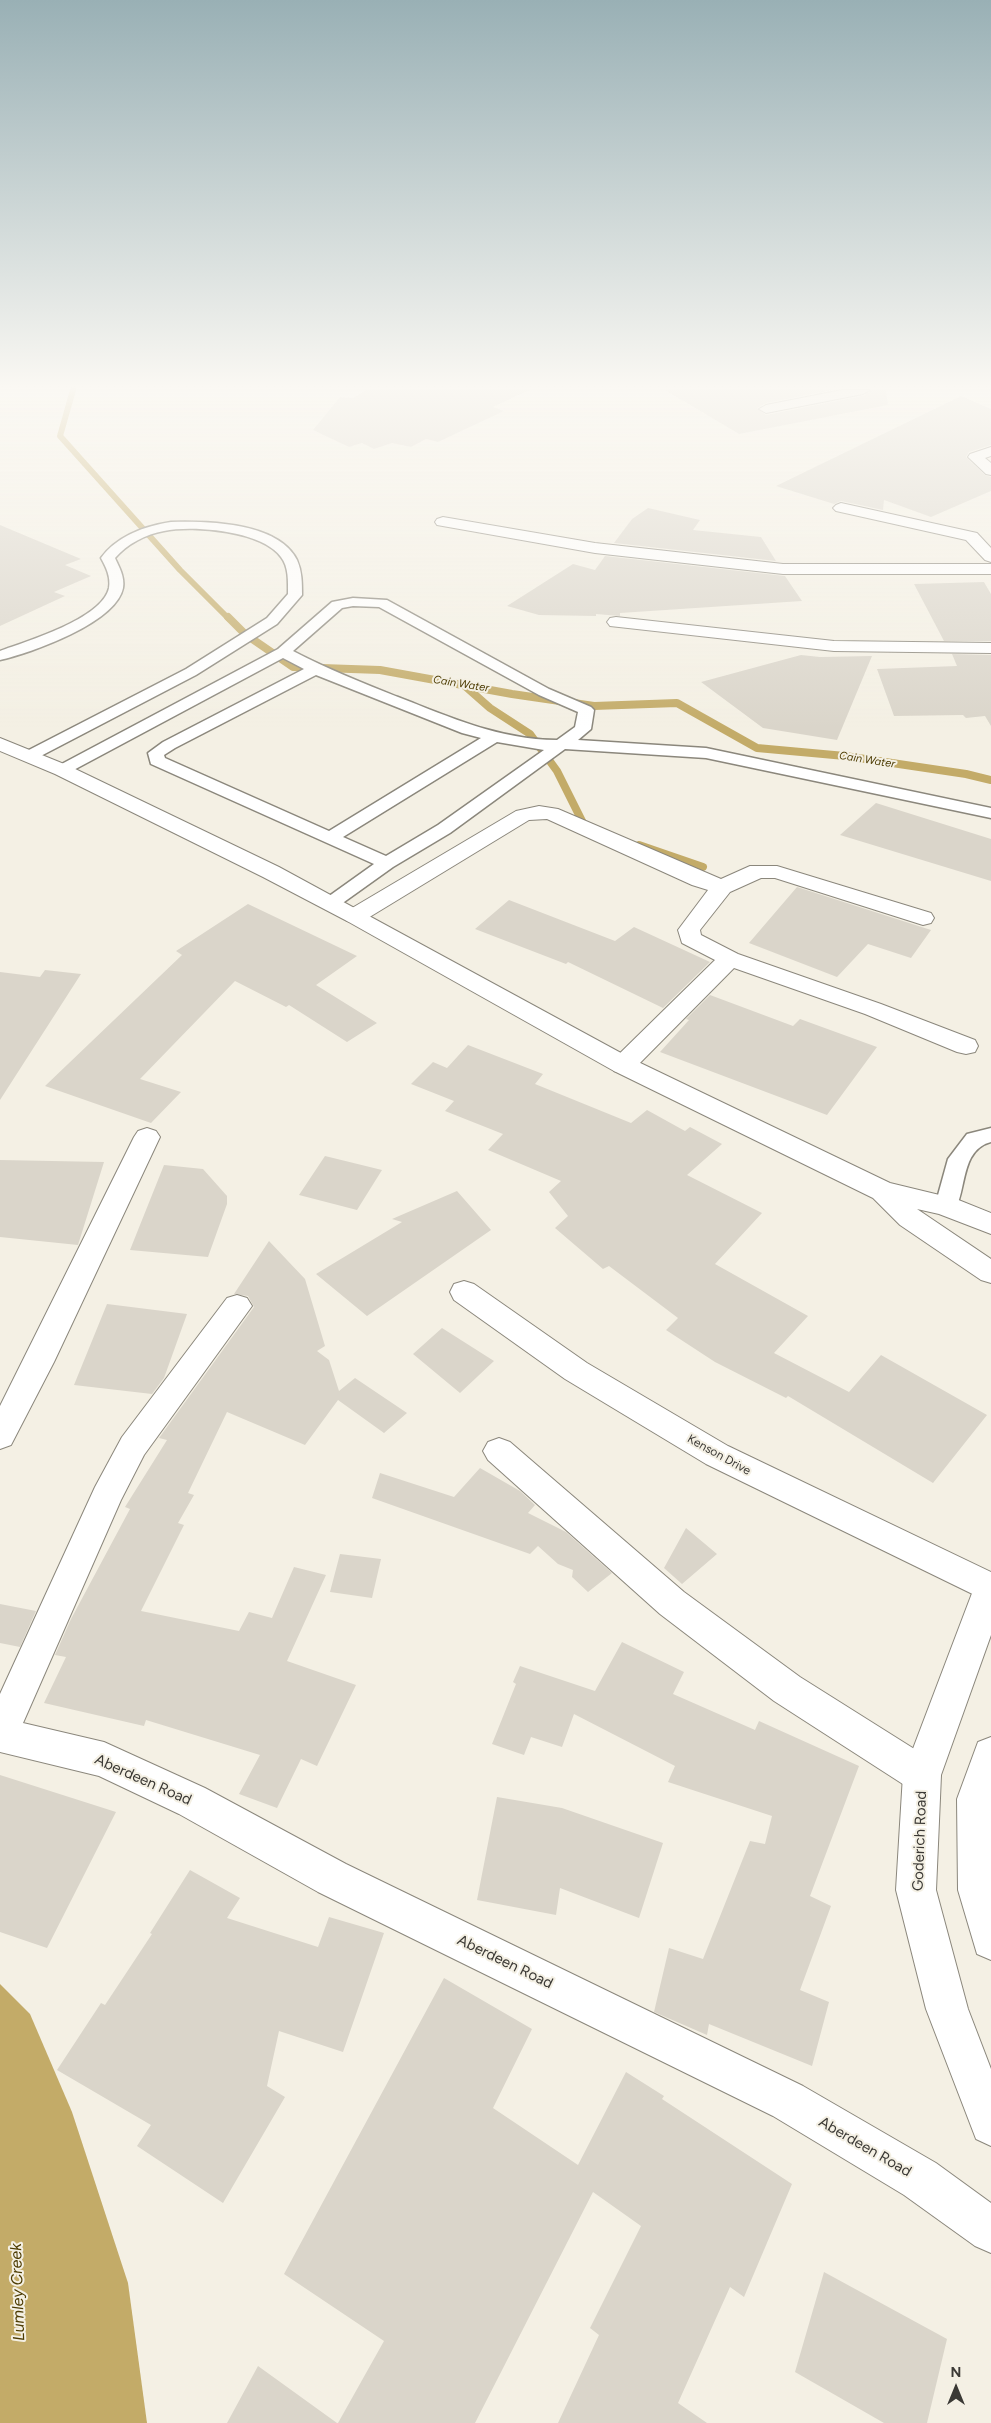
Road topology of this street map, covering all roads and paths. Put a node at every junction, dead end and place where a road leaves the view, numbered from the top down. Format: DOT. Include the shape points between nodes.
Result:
graph roads {
  1 [pos="841,508"];
  2 [pos="443,522"];
  3 [pos="991,557"];
  4 [pos="991,568"];
  5 [pos="616,622"];
  6 [pos="991,648"];
  7 [pos="283,652"];
  8 [pos="0,656"];
  9 [pos="315,669"];
  10 [pos="494,737"];
  11 [pos="1,744"];
  12 [pos="559,746"];
  13 [pos="29,756"];
  14 [pos="62,770"];
  15 [pos="991,813"];
  16 [pos="330,838"];
  17 [pos="387,863"];
  18 [pos="722,887"];
  19 [pos="331,903"];
  20 [pos="355,916"];
  21 [pos="923,918"];
  22 [pos="730,959"];
  23 [pos="966,1046"];
  24 [pos="623,1064"];
  25 [pos="991,1136"];
  26 [pos="147,1137"];
  27 [pos="883,1191"];
  28 [pos="946,1206"];
  29 [pos="991,1224"];
  30 [pos="991,1273"];
  31 [pos="464,1292"];
  32 [pos="237,1306"];
  33 [pos="0,1436"];
  34 [pos="498,1451"];
  35 [pos="991,1588"];
  36 [pos="0,1734"];
  37 [pos="991,1754"];
  38 [pos="922,1774"];
  39 [pos="991,1940"];
  40 [pos="991,2124"];
  41 [pos="991,2230"];
  1 -- 3 [label="street" via="971,536"];
  2 -- 4 [label="street" via="595,548 783,569"];
  5 -- 6 [label="street" via="834,646"];
  7 -- 9 [label="lane"];
  7 -- 12 [label="lane" via="338,605 382,603 544,692 586,710 584,729"];
  7 -- 14 [label="lane"];
  8 -- 13 [label="lane" via="73,628 110,602 116,590 116,574 108,558 115,548 137,536 165,527 212,528 254,534 284,552 295,573 295,595 272,621 191,672"];
  9 -- 10 [label="lane" via="468,730"];
  9 -- 16 [label="lane" via="169,744 156,754 157,761"];
  10 -- 12 [label="lane"];
  10 -- 16 [label="lane"];
  11 -- 13 [label="street"];
  12 -- 15 [label="lane" via="570,744 706,753"];
  12 -- 17 [label="lane" via="444,829"];
  13 -- 14 [label="street"];
  14 -- 19 [label="street"];
  16 -- 17 [label="lane"];
  17 -- 19 [label="lane"];
  18 -- 20 [label="street" via="551,813 539,812 523,815"];
  18 -- 21 [label="street" via="758,871 777,872"];
  18 -- 22 [label="street" via="689,930 690,938"];
  19 -- 20 [label="street"];
  20 -- 24 [label="street"];
  22 -- 23 [label="street" via="873,1009"];
  22 -- 24 [label="street"];
  24 -- 27 [label="street"];
  25 -- 28 [label="lane" via="975,1139 956,1164"];
  26 -- 33 [label="street"];
  27 -- 28 [label="street"];
  27 -- 30 [label="street" via="910,1218"];
  28 -- 29 [label="street"];
  31 -- 35 [label="street, Kenson Drive" via="576,1371 717,1455"];
  32 -- 36 [label="street" via="133,1446 106,1497"];
  34 -- 38 [label="street" via="672,1603 787,1689"];
  35 -- 38 [label="street, Goderich Road"];
  36 -- 41 [label="street, Aberdeen Road" via="104,1760 192,1801 332,1878 788,2101 920,2179"];
  37 -- 39 [label="street" via="976,1799 978,1890"];
  38 -- 40 [label="street, Goderich Road" via="916,1890 947,2010"];
}
